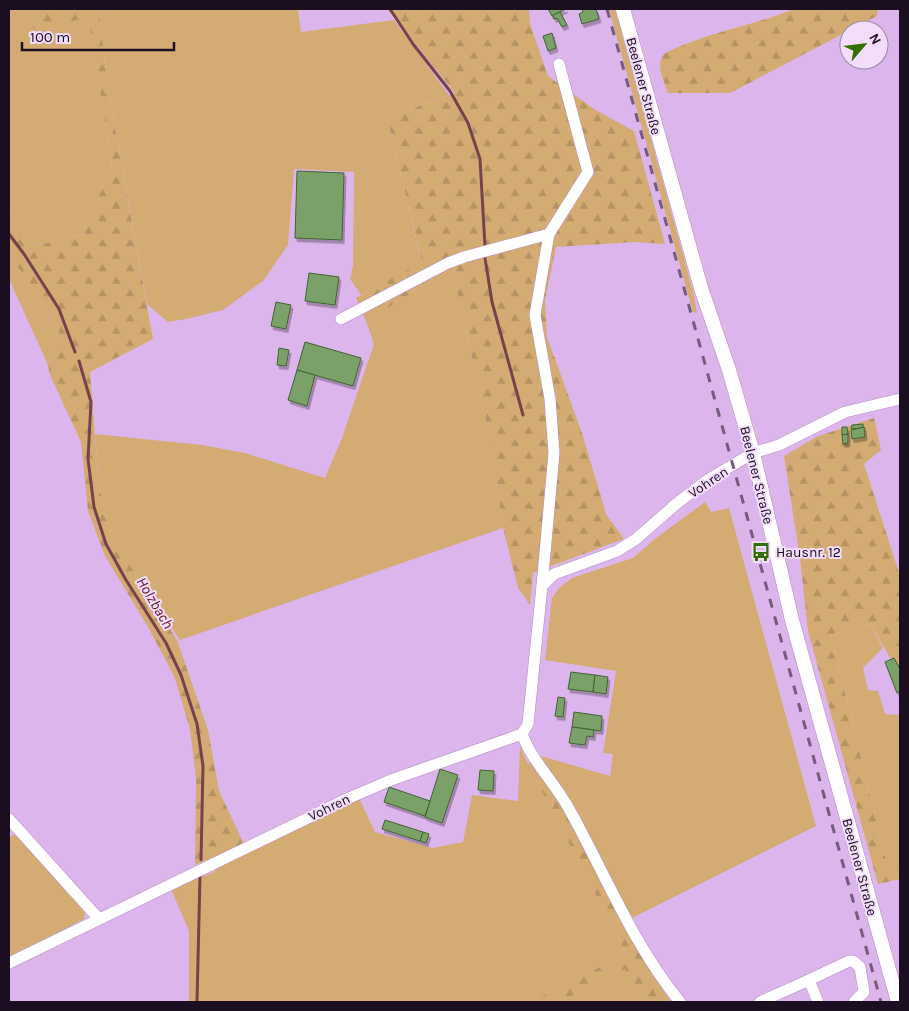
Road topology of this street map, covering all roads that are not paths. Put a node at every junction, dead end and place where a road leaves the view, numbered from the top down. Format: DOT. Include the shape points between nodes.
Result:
graph roads {
  1 [pos="623,9"];
  2 [pos="559,64"];
  3 [pos="549,234"];
  4 [pos="341,319"];
  5 [pos="900,399"];
  6 [pos="752,453"];
  7 [pos="544,563"];
  8 [pos="554,574"];
  9 [pos="542,586"];
  10 [pos="522,734"];
  11 [pos="9,819"];
  12 [pos="99,919"];
  13 [pos="9,963"];
  14 [pos="809,980"];
  15 [pos="680,1002"];
  16 [pos="760,1002"];
  17 [pos="818,1002"];
  18 [pos="854,1002"];
  19 [pos="898,1002"];
  1 -- 6 [label="main road, Beelener Straße" via="701,288 729,370"];
  2 -- 3 [label="street" via="588,172"];
  3 -- 4 [label="street" via="448,263"];
  3 -- 7 [label="street" via="535,315 550,399 554,453"];
  5 -- 6 [label="street, Vohren" via="845,412 779,445"];
  6 -- 8 [label="street, Vohren" via="709,479 617,551"];
  6 -- 19 [label="main road, Beelener Straße" via="792,620"];
  7 -- 8 [label="street"];
  7 -- 9 [label="street"];
  8 -- 9 [label="street, Vohren"];
  9 -- 10 [label="street" via="528,724"];
  10 -- 12 [label="street, Vohren" via="400,776 349,798"];
  10 -- 15 [label="street" via="528,750 567,806 643,951"];
  11 -- 12 [label="street"];
  12 -- 13 [label="street, Vohren"];
  14 -- 16 [label="street"];
  14 -- 17 [label="street"];
  14 -- 18 [label="street" via="854,961 860,967 864,992"];
}
